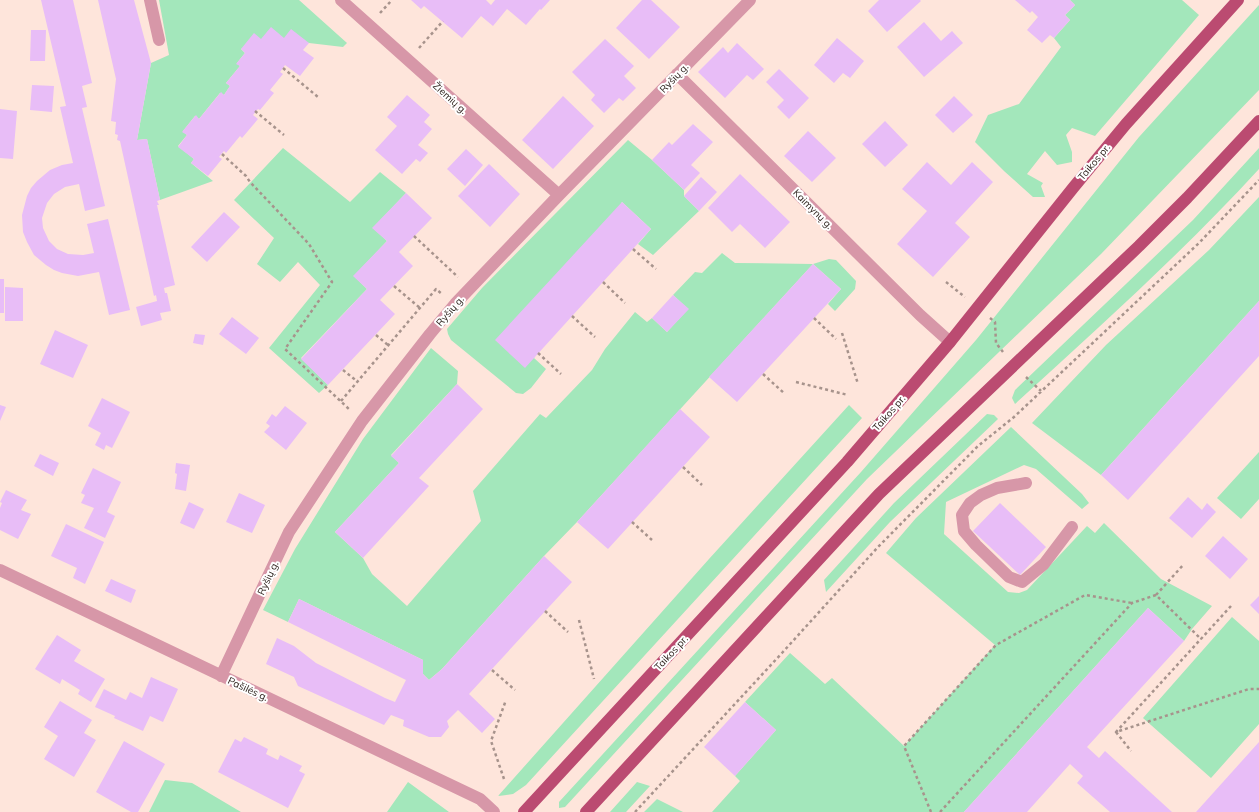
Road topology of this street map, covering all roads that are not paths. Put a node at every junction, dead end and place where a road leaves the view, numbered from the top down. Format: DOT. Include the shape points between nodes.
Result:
graph roads {
  1 [pos="150,0"];
  2 [pos="341,0"];
  3 [pos="750,0"];
  4 [pos="1238,0"];
  5 [pos="159,40"];
  6 [pos="677,74"];
  7 [pos="1259,121"];
  8 [pos="559,195"];
  9 [pos="950,342"];
  10 [pos="1026,483"];
  11 [pos="1072,527"];
  12 [pos="0,570"];
  13 [pos="221,676"];
  14 [pos="494,812"];
  15 [pos="524,812"];
  16 [pos="586,812"];
  1 -- 5 [label="street"];
  2 -- 8 [label="street, Žiemių g."];
  3 -- 6 [label="street, Ryšių g."];
  4 -- 9 [label="main road, Taikos pr." via="1126,124"];
  6 -- 8 [label="street, Ryšių g."];
  6 -- 9 [label="street, Kaimynų g."];
  7 -- 16 [label="main road" via="1171,214 879,494"];
  8 -- 13 [label="street, Ryšių g." via="455,304 362,421 289,532"];
  9 -- 15 [label="main road, Taikos pr." via="827,484"];
  10 -- 11 [label="street" via="997,488 981,495 962,515 964,531 1009,577 1022,582 1044,564"];
  12 -- 13 [label="street, Pašilės g."];
  13 -- 14 [label="street, Pašilės g." via="480,799"];
}
